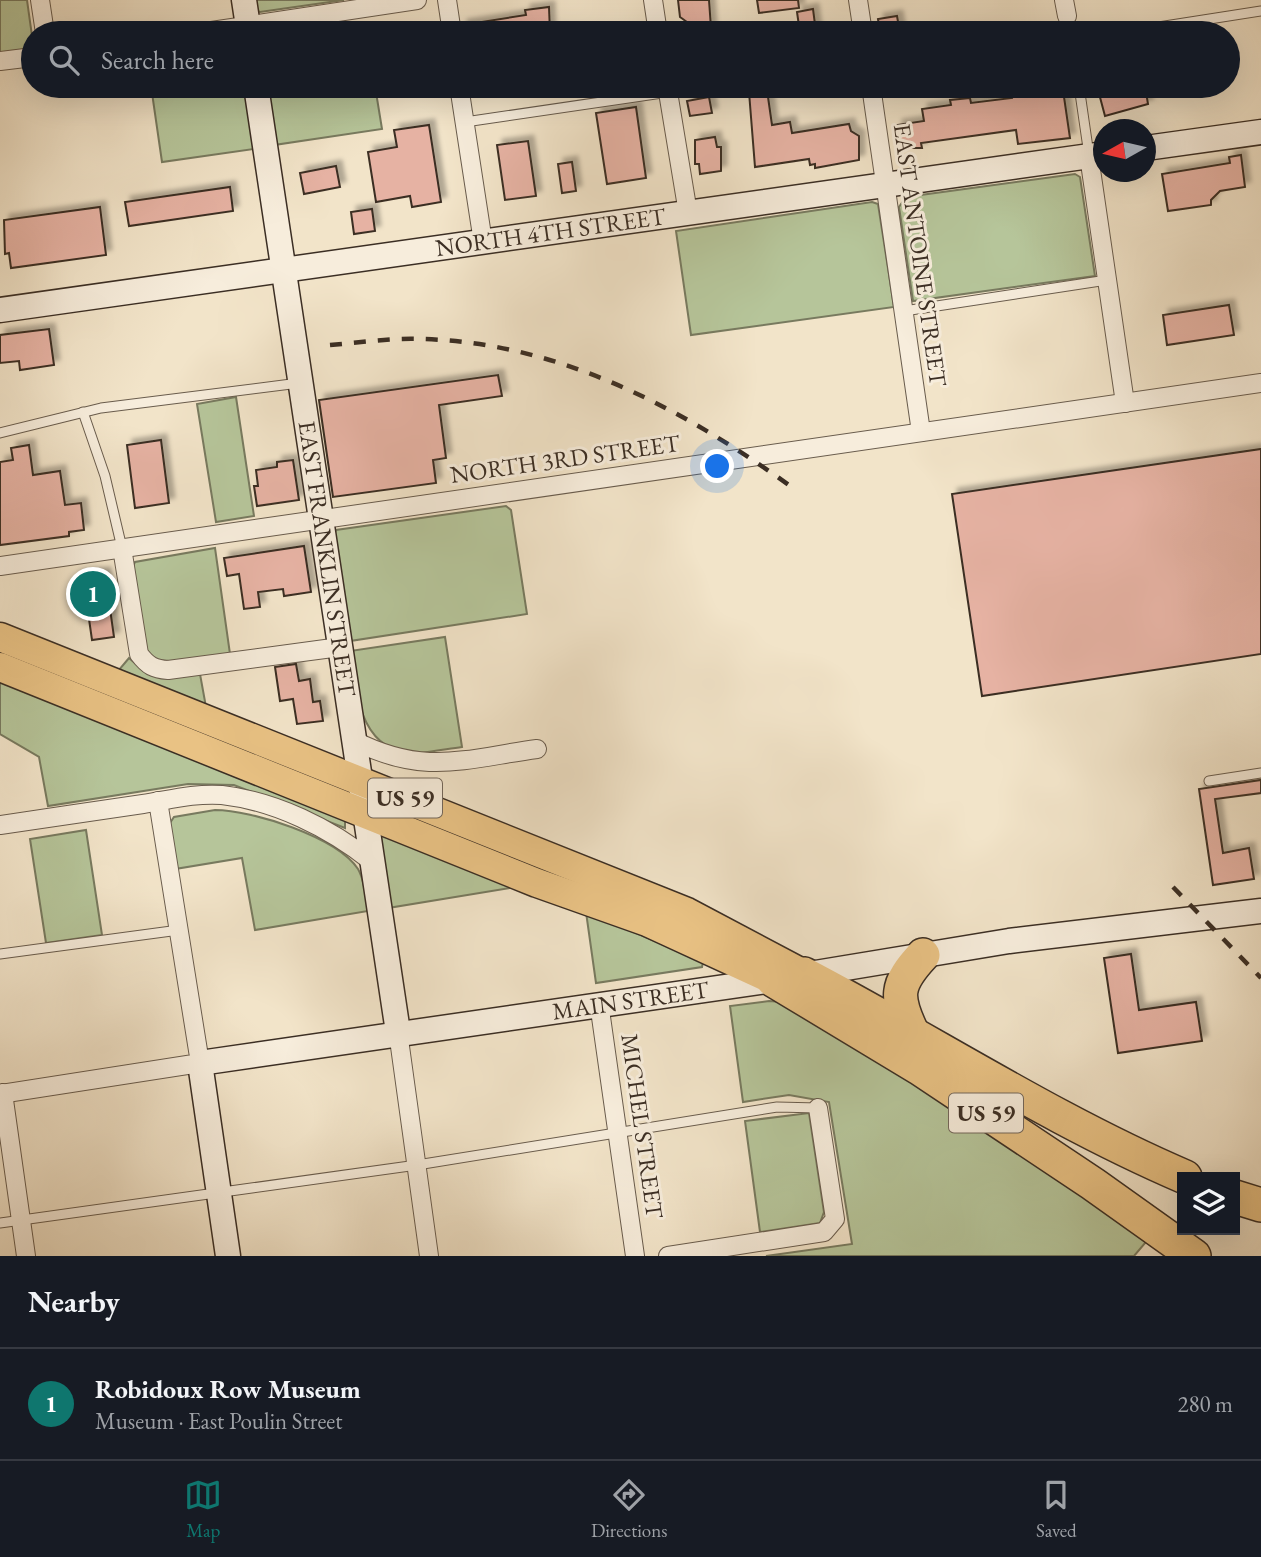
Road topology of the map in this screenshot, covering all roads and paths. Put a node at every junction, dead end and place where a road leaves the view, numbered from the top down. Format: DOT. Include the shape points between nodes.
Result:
graph roads {
  1 [pos="40,0"];
  2 [pos="244,0"];
  3 [pos="417,0"];
  4 [pos="447,0"];
  5 [pos="653,0"];
  6 [pos="858,0"];
  7 [pos="1261,11"];
  8 [pos="43,21"];
  9 [pos="247,21"];
  10 [pos="299,21"];
  11 [pos="450,21"];
  12 [pos="656,21"];
  13 [pos="861,21"];
  14 [pos="1196,21"];
  15 [pos="21,58"];
  16 [pos="0,61"];
  17 [pos="258,98"];
  18 [pos="461,98"];
  19 [pos="613,98"];
  20 [pos="669,98"];
  21 [pos="873,98"];
  22 [pos="1082,98"];
  23 [pos="465,122"];
  24 [pos="1261,132"];
  25 [pos="1093,143"];
  26 [pos="1156,147"];
  27 [pos="1093,155"];
  28 [pos="1098,182"];
  29 [pos="885,185"];
  30 [pos="688,213"];
  31 [pos="483,242"];
  32 [pos="284,270"];
  33 [pos="1107,280"];
  34 [pos="0,310"];
  35 [pos="904,312"];
  36 [pos="301,383"];
  37 [pos="1261,383"];
  38 [pos="1125,402"];
  39 [pos="83,412"];
  40 [pos="921,432"];
  41 [pos="0,433"];
  42 [pos="321,519"];
  43 [pos="122,548"];
  44 [pos="0,566"];
  45 [pos="0,637"];
  46 [pos="340,647"];
  47 [pos="0,667"];
  48 [pos="355,741"];
  49 [pos="537,749"];
  50 [pos="1261,773"];
  51 [pos="360,781"];
  52 [pos="1209,781"];
  53 [pos="158,802"];
  54 [pos="364,812"];
  55 [pos="0,825"];
  56 [pos="371,861"];
  57 [pos="1261,911"];
  58 [pos="179,930"];
  59 [pos="0,954"];
  60 [pos="923,955"];
  61 [pos="788,977"];
  62 [pos="599,1003"];
  63 [pos="398,1032"];
  64 [pos="913,1034"];
  65 [pos="200,1063"];
  66 [pos="1,1093"];
  67 [pos="818,1108"];
  68 [pos="618,1133"];
  69 [pos="417,1165"];
  70 [pos="1177,1174"];
  71 [pos="219,1194"];
  72 [pos="1240,1199"];
  73 [pos="1261,1205"];
  74 [pos="21,1220"];
  75 [pos="0,1223"];
  76 [pos="26,1256"];
  77 [pos="228,1256"];
  78 [pos="429,1256"];
  79 [pos="635,1256"];
  80 [pos="668,1256"];
  81 [pos="1194,1256"];
  1 -- 8 [label="street"];
  2 -- 9 [label="street"];
  3 -- 10 [label="street"];
  4 -- 11 [label="street"];
  5 -- 12 [label="street"];
  6 -- 13 [label="street"];
  7 -- 14 [label="lane"];
  15 -- 16 [label="street"];
  17 -- 32 [label="street, EAST FRANKLIN STREET"];
  18 -- 23 [label="street"];
  19 -- 23 [label="lane"];
  20 -- 30 [label="street"];
  21 -- 29 [label="street, EAST ANTOINE STREET"];
  22 -- 25 [label="lane"];
  23 -- 31 [label="street"];
  24 -- 26 [label="street"];
  27 -- 29 [label="street, NORTH 4TH STREET"];
  28 -- 33 [label="street"];
  29 -- 30 [label="street, NORTH 4TH STREET"];
  29 -- 35 [label="street, EAST ANTOINE STREET"];
  30 -- 31 [label="street, NORTH 4TH STREET"];
  31 -- 32 [label="street, NORTH 4TH STREET"];
  32 -- 34 [label="street, NORTH 4TH STREET"];
  32 -- 36 [label="street, EAST FRANKLIN STREET"];
  33 -- 35 [label="lane"];
  33 -- 38 [label="street"];
  35 -- 40 [label="street, EAST ANTOINE STREET"];
  36 -- 39 [label="lane"];
  36 -- 42 [label="street, EAST FRANKLIN STREET"];
  37 -- 38 [label="street, NORTH 3RD STREET"];
  38 -- 40 [label="street, NORTH 3RD STREET"];
  39 -- 41 [label="lane"];
  39 -- 43 [label="lane" via="105,476"];
  40 -- 42 [label="street, NORTH 3RD STREET"];
  42 -- 43 [label="street, NORTH 3RD STREET"];
  42 -- 46 [label="street, EAST FRANKLIN STREET"];
  43 -- 44 [label="street, NORTH 3RD STREET"];
  43 -- 46 [label="street" via="139,654 147,665 168,670"];
  45 -- 51 [label="main road, US 59"];
  46 -- 48 [label="street, EAST FRANKLIN STREET"];
  47 -- 54 [label="main road, US 59"];
  48 -- 49 [label="street" via="401,761 426,764"];
  48 -- 51 [label="street, EAST FRANKLIN STREET"];
  50 -- 52 [label="lane"];
  51 -- 54 [label="street, EAST FRANKLIN STREET"];
  51 -- 61 [label="main road, US 59" via="687,912"];
  53 -- 55 [label="street"];
  53 -- 56 [label="street" via="183,795 244,799 314,824"];
  53 -- 58 [label="street"];
  54 -- 56 [label="street, EAST FRANKLIN STREET"];
  54 -- 61 [label="main road, US 59"];
  56 -- 63 [label="street, EAST FRANKLIN STREET"];
  57 -- 60 [label="street, MAIN STREET"];
  58 -- 59 [label="lane"];
  58 -- 65 [label="street"];
  60 -- 61 [label="street, MAIN STREET"];
  60 -- 64 [label="highway" via="904,975 901,991 902,1013"];
  61 -- 62 [label="street, MAIN STREET"];
  61 -- 64 [label="highway, US 59"];
  61 -- 81 [label="highway, US 59"];
  62 -- 63 [label="street, MAIN STREET"];
  62 -- 68 [label="street, MICHEL STREET"];
  63 -- 65 [label="street, MAIN STREET"];
  63 -- 69 [label="street"];
  64 -- 70 [label="highway, US 59" via="1021,1098 1114,1147"];
  65 -- 66 [label="street, MAIN STREET"];
  65 -- 71 [label="street"];
  66 -- 74 [label="street"];
  67 -- 68 [label="lane" via="778,1107"];
  67 -- 80 [label="street" via="835,1219 832,1227 824,1232"];
  68 -- 69 [label="lane"];
  68 -- 79 [label="street, MICHEL STREET"];
  69 -- 71 [label="lane"];
  69 -- 78 [label="street"];
  71 -- 74 [label="lane"];
  71 -- 77 [label="street"];
  72 -- 73 [label="highway"];
  74 -- 75 [label="lane"];
  74 -- 76 [label="street"];
}
